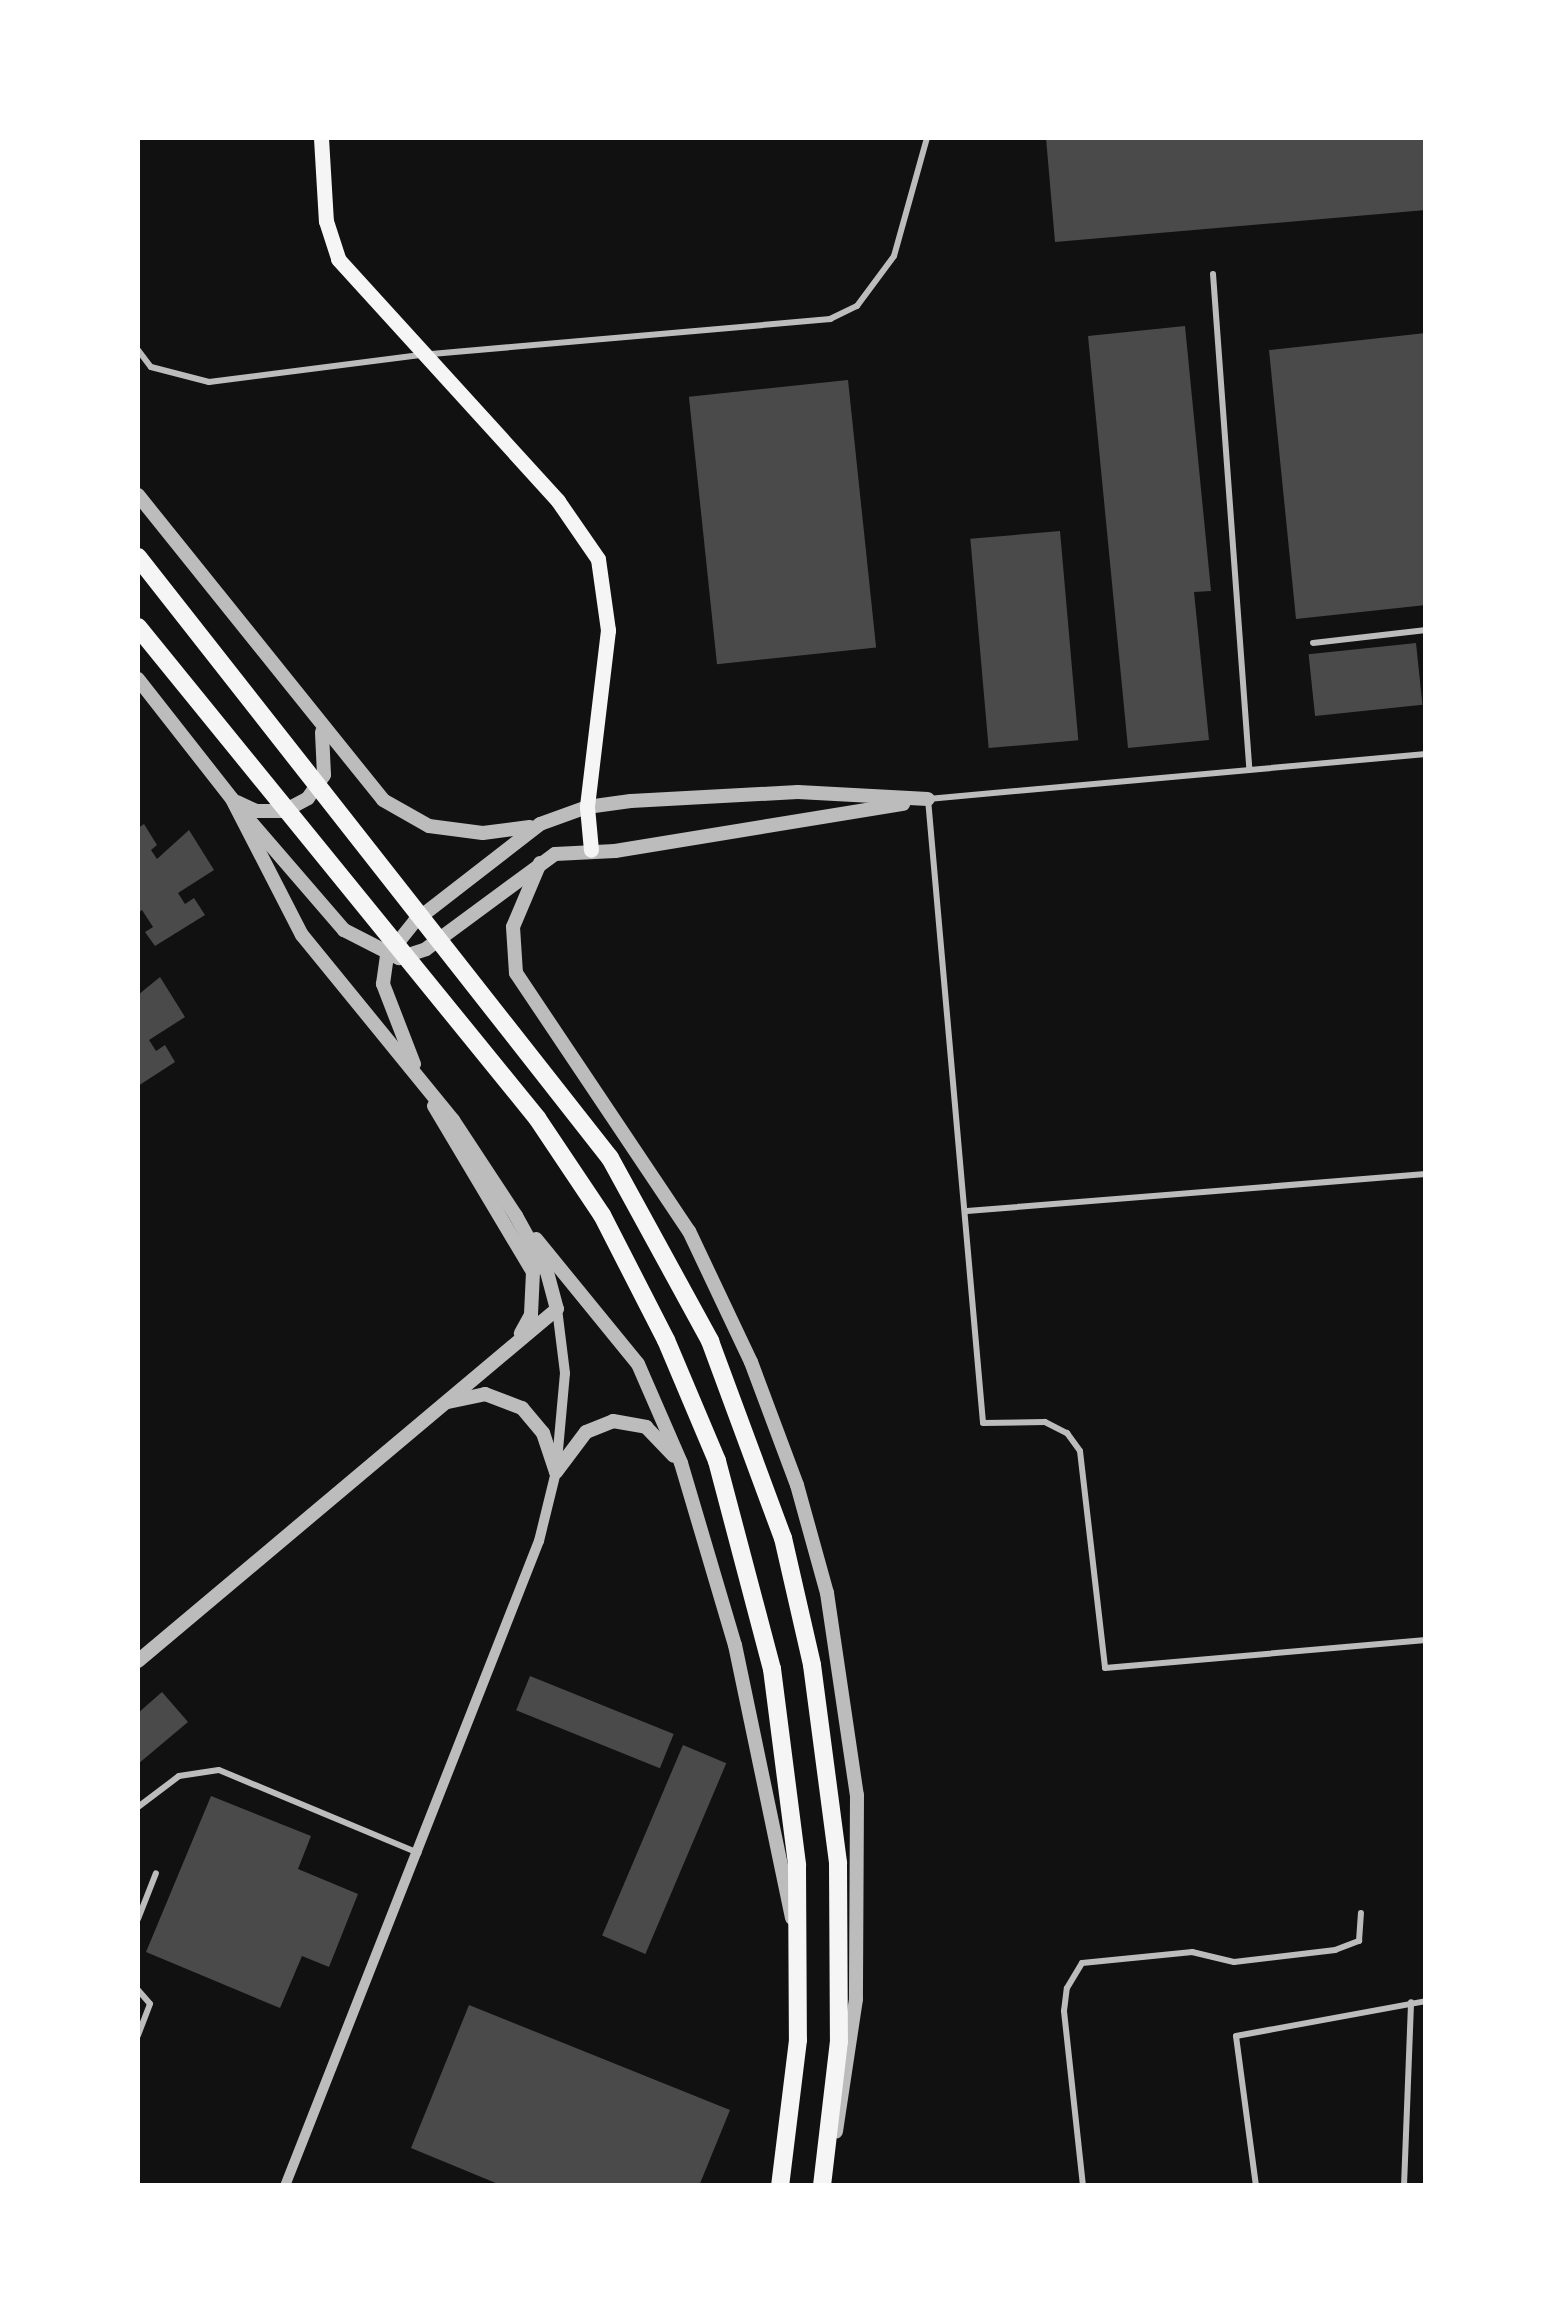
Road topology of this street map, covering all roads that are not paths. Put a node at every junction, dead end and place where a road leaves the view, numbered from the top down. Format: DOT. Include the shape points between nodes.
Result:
graph roads {
  1 [pos="321,138"];
  2 [pos="927,138"];
  3 [pos="1212,274"];
  4 [pos="138,350"];
  5 [pos="420,354"];
  6 [pos="138,494"];
  7 [pos="138,557"];
  8 [pos="138,627"];
  9 [pos="1426,630"];
  10 [pos="1313,642"];
  11 [pos="138,679"];
  12 [pos="319,722"];
  13 [pos="1426,754"];
  14 [pos="1249,770"];
  15 [pos="232,799"];
  16 [pos="928,799"];
  17 [pos="587,806"];
  18 [pos="540,824"];
  19 [pos="590,850"];
  20 [pos="540,863"];
  21 [pos="387,956"];
  22 [pos="422,1081"];
  23 [pos="1426,1174"];
  24 [pos="967,1211"];
  25 [pos="516,1216"];
  26 [pos="557,1309"];
  27 [pos="513,1344"];
  28 [pos="438,1406"];
  29 [pos="681,1463"];
  30 [pos="556,1472"];
  31 [pos="1426,1640"];
  32 [pos="138,1661"];
  33 [pos="138,1808"];
  34 [pos="418,1854"];
  35 [pos="156,1873"];
  36 [pos="1361,1913"];
  37 [pos="138,1920"];
  38 [pos="799,1954"];
  39 [pos="138,1990"];
  40 [pos="1426,2001"];
  41 [pos="1410,2002"];
  42 [pos="138,2036"];
  43 [pos="285,2186"];
  44 [pos="780,2186"];
  45 [pos="823,2186"];
  46 [pos="1083,2186"];
  47 [pos="1256,2186"];
  48 [pos="1404,2186"];
  1 -- 5 [label="main road" via="326,220 338,259"];
  2 -- 5 [label="lane" via="894,256 857,306 830,319"];
  3 -- 14 [label="lane"];
  4 -- 5 [label="lane" via="151,367 209,382"];
  5 -- 17 [label="main road" via="558,501 598,559 608,630"];
  6 -- 12 [label="street"];
  7 -- 45 [label="main road" via="610,1158 710,1341 752,1444 812,1666 838,1862 839,2041"];
  8 -- 38 [label="main road" via="537,1118 602,1215 666,1340 717,1461 772,1670 797,1865"];
  9 -- 10 [label="lane"];
  11 -- 15 [label="street"];
  12 -- 15 [label="street" via="328,748 324,775 308,798 284,810 256,811"];
  12 -- 18 [label="street" via="375,792 404,815 428,826 483,834"];
  13 -- 14 [label="lane"];
  14 -- 16 [label="lane"];
  15 -- 21 [label="street" via="344,930"];
  15 -- 22 [label="street" via="302,935"];
  16 -- 17 [label="street" via="798,792"];
  16 -- 19 [label="street"];
  16 -- 24 [label="lane"];
  17 -- 18 [label="street"];
  17 -- 19 [label="main road"];
  18 -- 21 [label="street" via="415,921"];
  19 -- 20 [label="street"];
  20 -- 21 [label="street" via="426,949"];
  20 -- 45 [label="street" via="513,927 516,973 690,1231 751,1362 797,1485 827,1593 857,1795 858,1914 851,2058"];
  21 -- 22 [label="street" via="383,984"];
  22 -- 25 [label="street"];
  22 -- 27 [label="street" via="448,1136 534,1272 531,1315"];
  23 -- 24 [label="lane"];
  24 -- 31 [label="lane" via="983,1423 1045,1422 1080,1451 1105,1668"];
  25 -- 26 [label="street" via="547,1272"];
  25 -- 29 [label="street" via="638,1364"];
  26 -- 27 [label="street"];
  26 -- 30 [label="street" via="566,1373"];
  27 -- 28 [label="street"];
  28 -- 30 [label="street" via="486,1394 510,1402 543,1433"];
  28 -- 32 [label="street"];
  29 -- 30 [label="street" via="646,1427 613,1421 586,1432"];
  29 -- 38 [label="street" via="755,1727"];
  30 -- 34 [label="street" via="539,1541"];
  33 -- 34 [label="lane" via="180,1776 219,1770"];
  34 -- 43 [label="street"];
  35 -- 37 [label="lane"];
  36 -- 46 [label="lane" via="1359,1941 1336,1950 1234,1962 1192,1952 1082,1963 1067,1988 1064,2011"];
  38 -- 44 [label="main road" via="798,2040"];
  39 -- 42 [label="lane" via="150,2004"];
  40 -- 41 [label="lane"];
  41 -- 47 [label="lane" via="1236,2036"];
  41 -- 48 [label="lane"];
}
